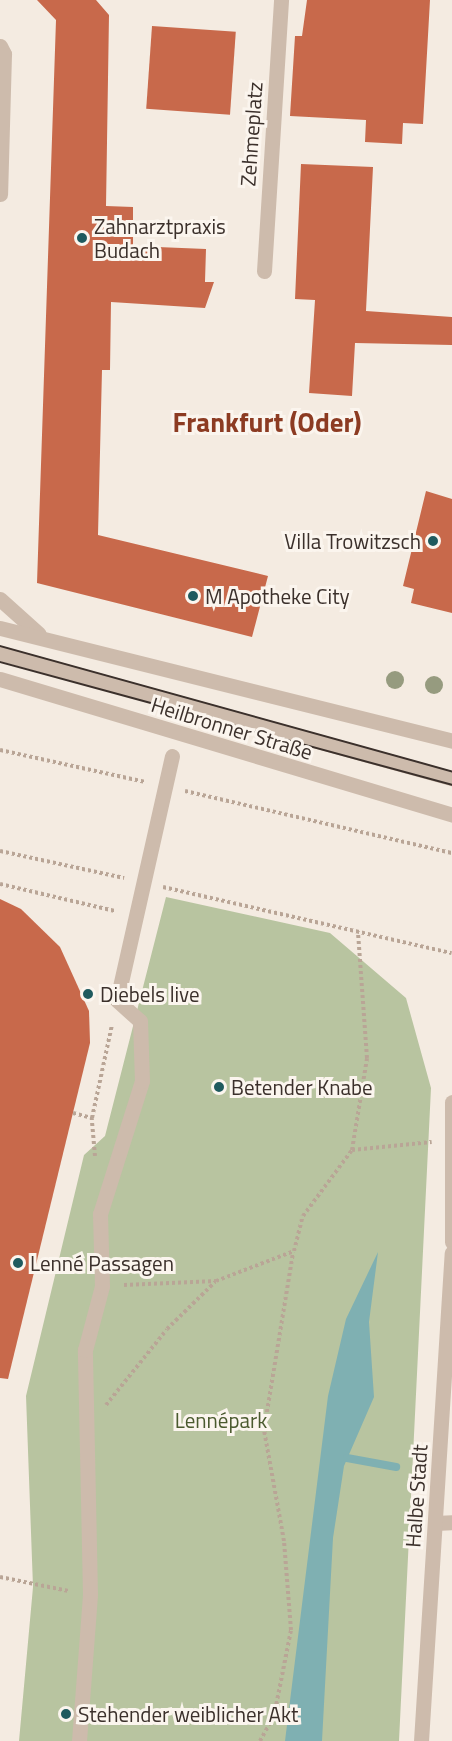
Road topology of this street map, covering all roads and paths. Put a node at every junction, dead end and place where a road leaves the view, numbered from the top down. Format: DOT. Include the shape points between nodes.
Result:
graph roads {
  1 [pos="281,0"];
  2 [pos="0,46"];
  3 [pos="0,195"];
  4 [pos="264,271"];
  5 [pos="0,599"];
  6 [pos="0,628"];
  7 [pos="44,638"];
  8 [pos="0,654"];
  9 [pos="0,679"];
  10 [pos="452,741"];
  11 [pos="0,750"];
  12 [pos="172,756"];
  13 [pos="452,778"];
  14 [pos="165,786"];
  15 [pos="452,815"];
  16 [pos="0,851"];
  17 [pos="452,853"];
  18 [pos="144,882"];
  19 [pos="0,884"];
  20 [pos="136,915"];
  21 [pos="357,931"];
  22 [pos="452,953"];
  23 [pos="117,999"];
  24 [pos="452,1102"];
  25 [pos="73,1113"];
  26 [pos="92,1118"];
  27 [pos="449,1141"];
  28 [pos="352,1150"];
  29 [pos="96,1166"];
  30 [pos="452,1242"];
  31 [pos="294,1251"];
  32 [pos="452,1253"];
  33 [pos="216,1281"];
  34 [pos="102,1286"];
  35 [pos="88,1410"];
  36 [pos="452,1522"];
  37 [pos="435,1523"];
  38 [pos="0,1576"];
  39 [pos="90,1595"];
  40 [pos="79,1741"];
  41 [pos="260,1741"];
  42 [pos="422,1741"];
  1 -- 4 [label="street, Zehmeplatz"];
  2 -- 3 [label="street" via="4,54"];
  5 -- 7 [label="street"];
  6 -- 7 [label="street, Heilbronner Straße"];
  7 -- 10 [label="street, Heilbronner Straße"];
  8 -- 13 [label="street"];
  9 -- 15 [label="street, Heilbronner Straße"];
  11 -- 14 [label="path"];
  12 -- 14 [label="street"];
  14 -- 17 [label="path"];
  14 -- 18 [label="street"];
  16 -- 18 [label="path"];
  18 -- 20 [label="street"];
  18 -- 21 [label="path"];
  19 -- 20 [label="path"];
  20 -- 23 [label="street"];
  21 -- 22 [label="path"];
  21 -- 28 [label="path" via="367,1058"];
  23 -- 26 [label="path"];
  23 -- 34 [label="street" via="140,1021 142,1082 100,1214"];
  24 -- 27 [label="street"];
  25 -- 26 [label="path"];
  26 -- 29 [label="path"];
  27 -- 28 [label="path"];
  27 -- 30 [label="street"];
  28 -- 31 [label="path" via="303,1216"];
  31 -- 33 [label="path"];
  31 -- 41 [label="path" via="264,1430 284,1541 291,1630 274,1716"];
  32 -- 37 [label="street, Halbe Stadt"];
  33 -- 34 [label="path"];
  33 -- 35 [label="path" via="167,1329 111,1404"];
  34 -- 35 [label="street" via="86,1350"];
  35 -- 39 [label="street"];
  36 -- 37 [label="street"];
  37 -- 42 [label="street, Halbe Stadt"];
  38 -- 39 [label="path"];
  39 -- 40 [label="street"];
}
